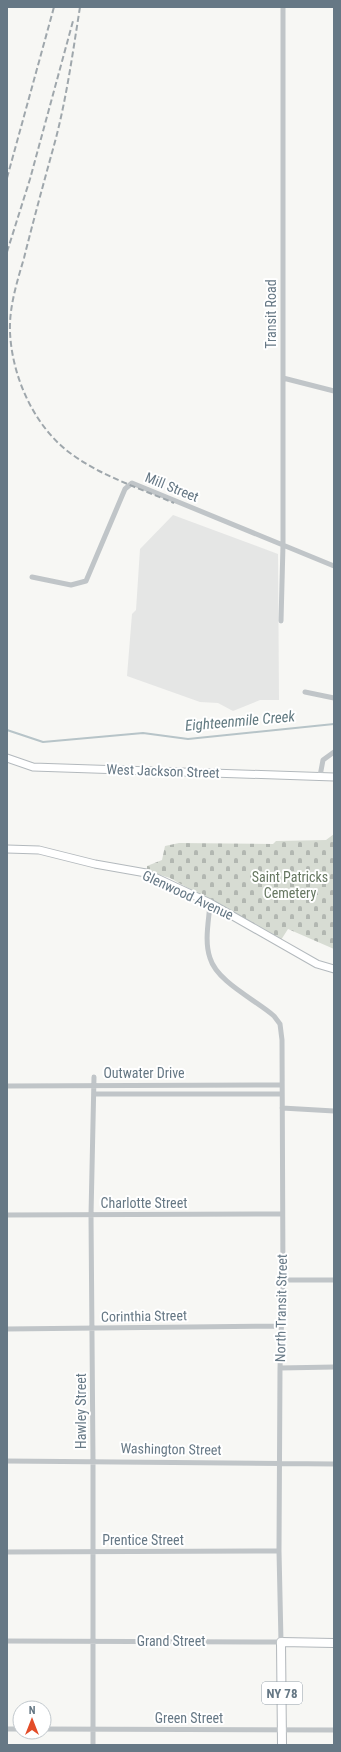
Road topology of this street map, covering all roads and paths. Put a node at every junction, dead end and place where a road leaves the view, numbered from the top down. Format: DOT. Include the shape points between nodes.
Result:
graph roads {
  1 [pos="283,7"];
  2 [pos="283,378"];
  3 [pos="334,391"];
  4 [pos="283,545"];
  5 [pos="334,566"];
  6 [pos="32,577"];
  7 [pos="281,621"];
  8 [pos="305,692"];
  9 [pos="334,698"];
  10 [pos="334,752"];
  11 [pos="7,758"];
  12 [pos="320,776"];
  13 [pos="334,777"];
  14 [pos="7,849"];
  15 [pos="210,902"];
  16 [pos="334,969"];
  17 [pos="94,1077"];
  18 [pos="94,1085"];
  19 [pos="282,1085"];
  20 [pos="7,1086"];
  21 [pos="94,1094"];
  22 [pos="282,1094"];
  23 [pos="282,1108"];
  24 [pos="334,1111"];
  25 [pos="282,1214"];
  26 [pos="7,1215"];
  27 [pos="91,1215"];
  28 [pos="283,1280"];
  29 [pos="334,1280"];
  30 [pos="281,1326"];
  31 [pos="92,1328"];
  32 [pos="7,1329"];
  33 [pos="334,1367"];
  34 [pos="280,1368"];
  35 [pos="93,1460"];
  36 [pos="7,1461"];
  37 [pos="281,1463"];
  38 [pos="334,1464"];
  39 [pos="279,1551"];
  40 [pos="7,1552"];
  41 [pos="92,1552"];
  42 [pos="7,1641"];
  43 [pos="93,1641"];
  44 [pos="281,1642"];
  45 [pos="334,1642"];
  46 [pos="52,1729"];
  47 [pos="93,1730"];
  48 [pos="334,1730"];
  49 [pos="282,1731"];
  50 [pos="93,1745"];
  51 [pos="282,1745"];
  1 -- 2 [label="street, Transit Road"];
  2 -- 3 [label="street"];
  2 -- 4 [label="street, Transit Road"];
  4 -- 5 [label="street, Mill Street"];
  4 -- 6 [label="street, Mill Street" via="132,484 125,489 86,581 71,585"];
  4 -- 7 [label="street, Transit Road"];
  8 -- 9 [label="street"];
  10 -- 12 [label="street" via="323,760"];
  11 -- 12 [label="street, West Jackson Street" via="34,766"];
  12 -- 13 [label="street, West Jackson Street"];
  14 -- 15 [label="street, Glenwood Avenue" via="39,850 95,868 146,872"];
  15 -- 16 [label="street, Glenwood Avenue" via="317,964"];
  15 -- 19 [label="street, North Transit Street" via="207,939 212,963 224,978 277,1019 282,1040"];
  17 -- 18 [label="street, Hawley Street"];
  18 -- 19 [label="street, Outwater Drive"];
  18 -- 20 [label="street, Outwater Drive"];
  18 -- 21 [label="street, Hawley Street"];
  19 -- 22 [label="street, North Transit Street"];
  21 -- 22 [label="street, Outwater Drive"];
  21 -- 27 [label="street, Hawley Street"];
  22 -- 23 [label="street, North Transit Street"];
  23 -- 24 [label="street"];
  23 -- 25 [label="street, North Transit Street"];
  25 -- 27 [label="street, Charlotte Street"];
  25 -- 28 [label="street, North Transit Street"];
  26 -- 27 [label="street, Charlotte Street"];
  27 -- 31 [label="street, Hawley Street"];
  28 -- 29 [label="street"];
  28 -- 30 [label="street, North Transit Street"];
  30 -- 31 [label="street, Corinthia Street"];
  30 -- 34 [label="street, North Transit Street"];
  31 -- 32 [label="street, Corinthia Street"];
  31 -- 35 [label="street, Hawley Street"];
  33 -- 34 [label="street"];
  34 -- 37 [label="street, North Transit Street"];
  35 -- 36 [label="street, Washington Street"];
  35 -- 37 [label="street, Washington Street"];
  35 -- 41 [label="street, Hawley Street"];
  37 -- 38 [label="street, Washington Street"];
  37 -- 39 [label="street, North Transit Street"];
  39 -- 41 [label="street, Prentice Street"];
  39 -- 44 [label="street, North Transit Street"];
  40 -- 41 [label="street, Prentice Street"];
  41 -- 43 [label="street, Hawley Street"];
  42 -- 43 [label="street, Grand Street"];
  43 -- 44 [label="street, Grand Street"];
  43 -- 47 [label="street, Hawley Street"];
  44 -- 45 [label="main road, Grand Street"];
  44 -- 49 [label="main road, North Transit Street / NY 78"];
  46 -- 47 [label="street, Green Street"];
  47 -- 49 [label="street, Green Street"];
  47 -- 50 [label="street, Hawley Street"];
  48 -- 49 [label="street, Green Street"];
  49 -- 51 [label="main road, North Transit Street / NY 78"];
}
